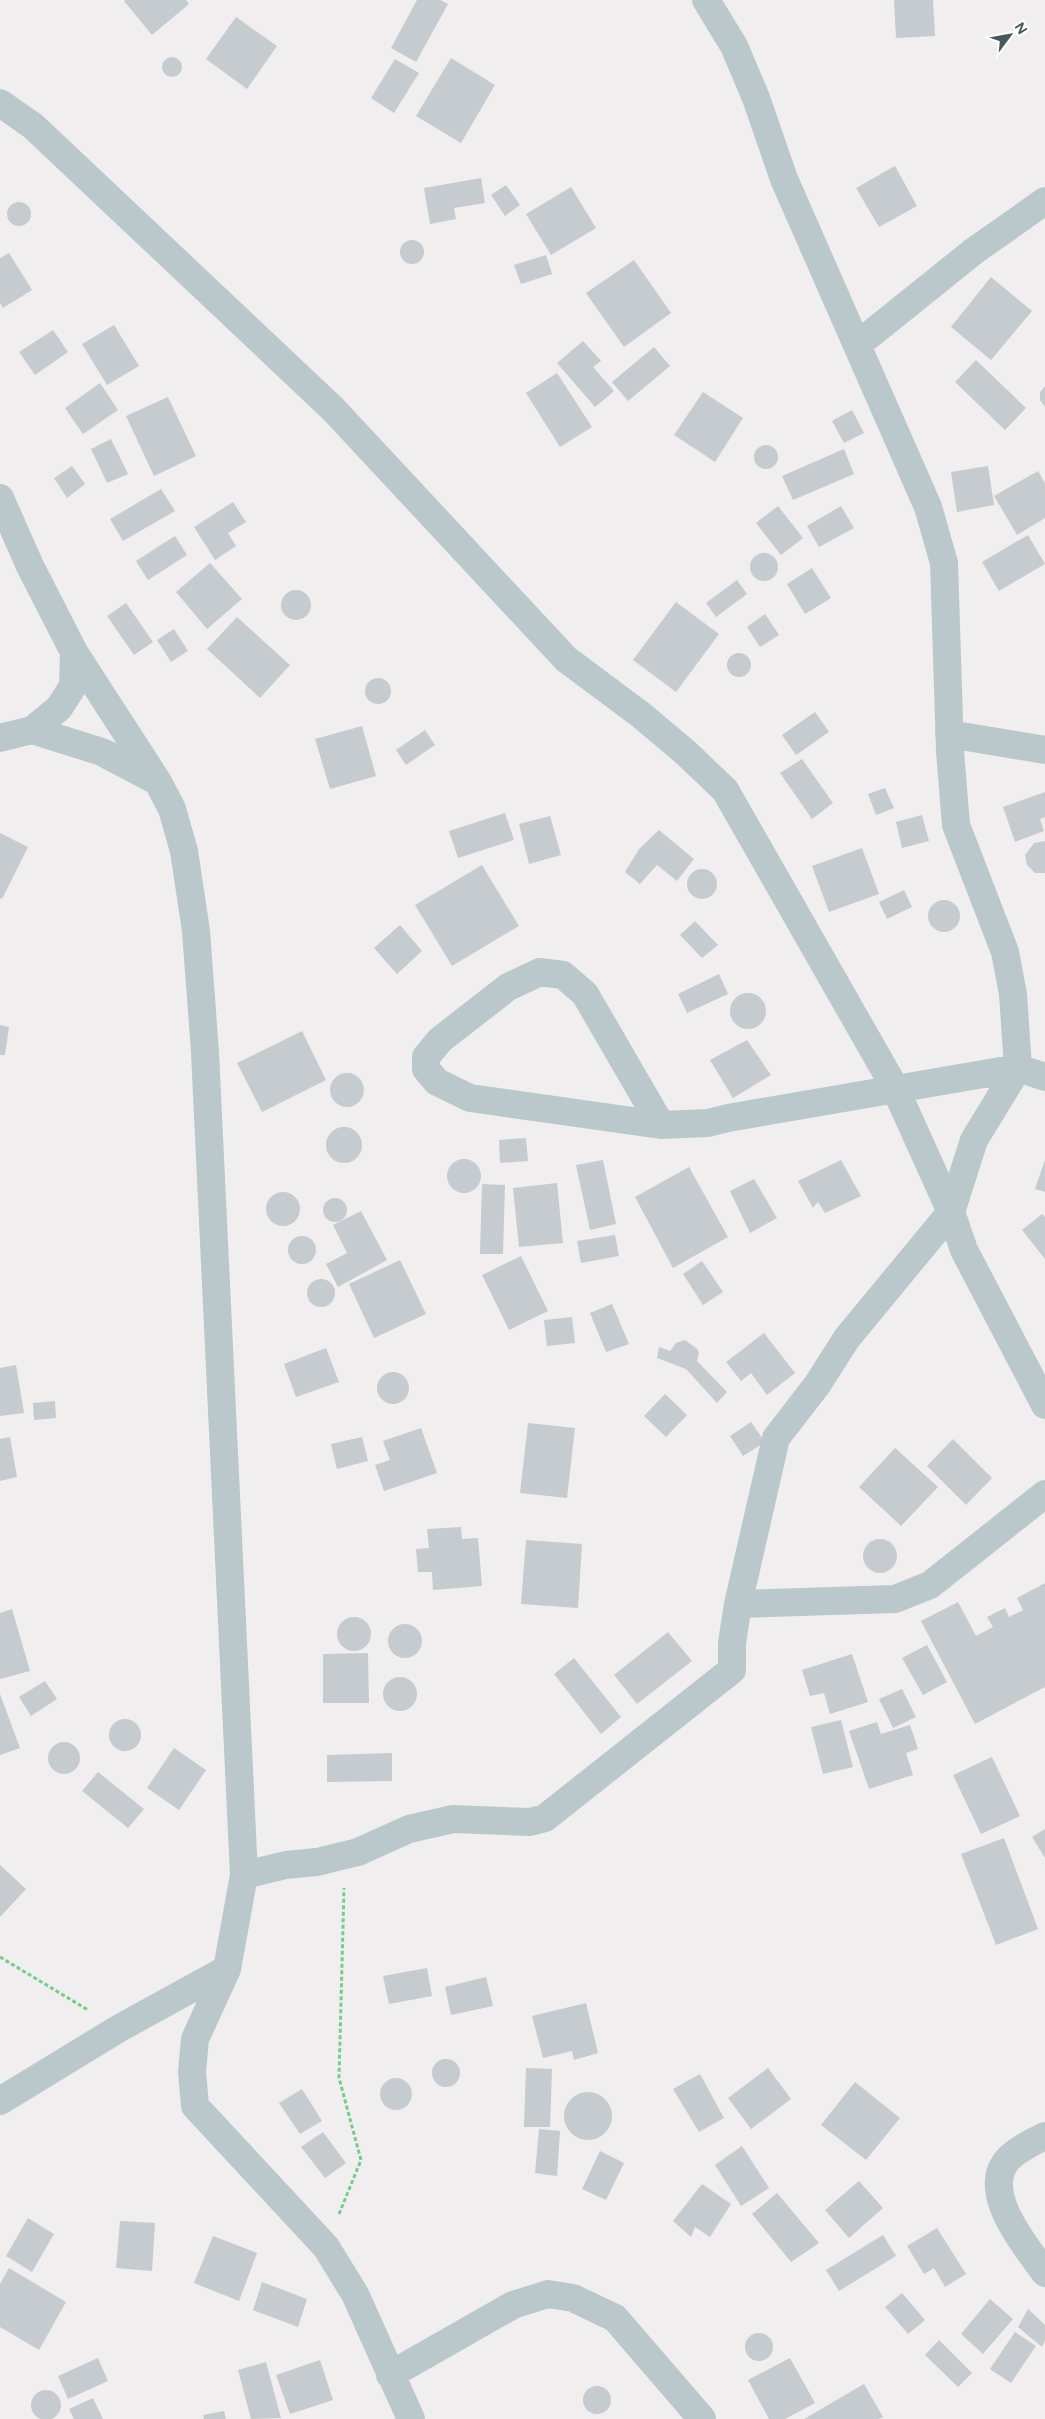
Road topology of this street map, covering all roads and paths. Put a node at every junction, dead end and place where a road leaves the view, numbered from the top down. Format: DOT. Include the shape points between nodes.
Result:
graph roads {
  1 [pos="706,0"];
  2 [pos="0,103"];
  3 [pos="1045,202"];
  4 [pos="857,346"];
  5 [pos="0,498"];
  6 [pos="74,652"];
  7 [pos="32,730"];
  8 [pos="949,734"];
  9 [pos="0,738"];
  10 [pos="1045,750"];
  11 [pos="158,782"];
  12 [pos="1018,1068"];
  13 [pos="1045,1077"];
  14 [pos="895,1088"];
  15 [pos="661,1125"];
  16 [pos="951,1212"];
  17 [pos="1045,1405"];
  18 [pos="1045,1494"];
  19 [pos="738,1604"];
  20 [pos="358,1852"];
  21 [pos="244,1875"];
  22 [pos="0,1957"];
  23 [pos="226,1969"];
  24 [pos="118,2029"];
  25 [pos="0,2101"];
  26 [pos="1045,2136"];
  27 [pos="326,2247"];
  28 [pos="1045,2273"];
  29 [pos="390,2375"];
  30 [pos="411,2419"];
  31 [pos="702,2419"];
  1 -- 4 [label="street" via="734,46 784,179"];
  2 -- 14 [label="street" via="33,126 333,409 566,659 641,715 725,790"];
  3 -- 4 [label="street" via="974,251"];
  4 -- 8 [label="street" via="928,507 944,563"];
  5 -- 6 [label="street"];
  6 -- 7 [label="street" via="73,686 59,708"];
  6 -- 11 [label="street"];
  7 -- 9 [label="street"];
  7 -- 11 [label="street" via="102,752"];
  8 -- 10 [label="street"];
  8 -- 12 [label="street" via="956,825 1005,952 1013,994"];
  11 -- 21 [label="street" via="172,809 184,851 197,950 227,1476"];
  12 -- 13 [label="street"];
  12 -- 14 [label="street"];
  12 -- 16 [label="street" via="974,1140"];
  14 -- 15 [label="street" via="708,1123"];
  14 -- 16 [label="street"];
  15 -- 15 [label="street" via="585,994 563,976 540,972 508,987 450,1031 426,1056 426,1069 437,1082 470,1098"];
  16 -- 17 [label="street" via="964,1250"];
  16 -- 19 [label="street" via="847,1338 817,1385 776,1438"];
  18 -- 19 [label="street" via="930,1585 894,1599"];
  19 -- 20 [label="street" via="732,1670 545,1818 530,1822 453,1819 409,1829"];
  20 -- 21 [label="street"];
  20 -- 27 [label="path" via="344,1871 339,2078 361,2160"];
  21 -- 23 [label="street"];
  22 -- 24 [label="path"];
  23 -- 24 [label="street"];
  23 -- 27 [label="street" via="195,2040 192,2072 195,2106"];
  24 -- 25 [label="street"];
  26 -- 28 [label="street" via="1023,2147 1008,2160 999,2177 1000,2200"];
  27 -- 29 [label="street" via="355,2294"];
  29 -- 30 [label="street"];
  29 -- 31 [label="street" via="513,2305 548,2294 574,2298 615,2318"];
}
